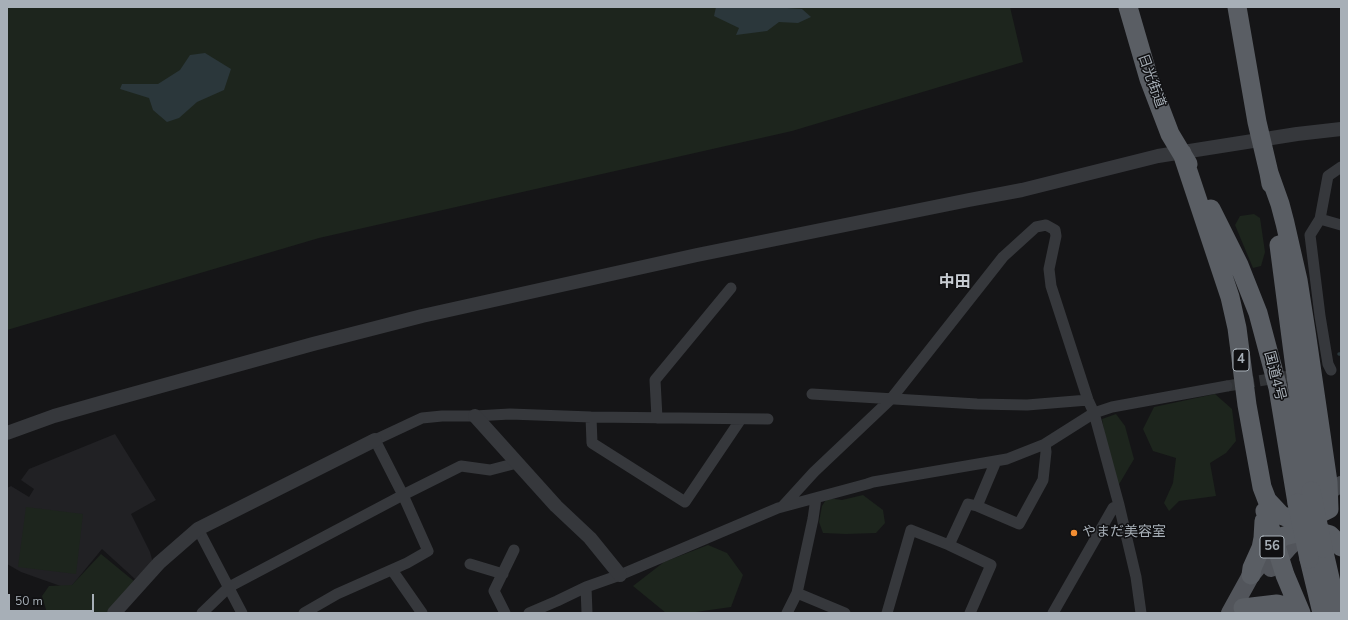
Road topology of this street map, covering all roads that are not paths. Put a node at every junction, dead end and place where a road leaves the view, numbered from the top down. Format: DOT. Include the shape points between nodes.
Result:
graph roads {
  1 [pos="1128,7"];
  2 [pos="1237,7"];
  3 [pos="1341,129"];
  4 [pos="1259,131"];
  5 [pos="1182,153"];
  6 [pos="1341,167"];
  7 [pos="1269,173"];
  8 [pos="1320,219"];
  9 [pos="1341,225"];
  10 [pos="731,288"];
  11 [pos="1331,370"];
  12 [pos="1227,386"];
  13 [pos="812,394"];
  14 [pos="891,399"];
  15 [pos="1088,400"];
  16 [pos="1094,412"];
  17 [pos="475,416"];
  18 [pos="591,417"];
  19 [pos="657,418"];
  20 [pos="741,419"];
  21 [pos="768,419"];
  22 [pos="7,433"];
  23 [pos="375,440"];
  24 [pos="1045,444"];
  25 [pos="1322,444"];
  26 [pos="996,461"];
  27 [pos="517,463"];
  28 [pos="1341,466"];
  29 [pos="1262,487"];
  30 [pos="403,495"];
  31 [pos="816,498"];
  32 [pos="1318,504"];
  33 [pos="1119,505"];
  34 [pos="783,506"];
  35 [pos="977,506"];
  36 [pos="1265,510"];
  37 [pos="198,529"];
  38 [pos="949,545"];
  39 [pos="514,550"];
  40 [pos="1277,550"];
  41 [pos="1324,552"];
  42 [pos="470,564"];
  43 [pos="392,570"];
  44 [pos="503,574"];
  45 [pos="620,575"];
  46 [pos="1251,575"];
  47 [pos="586,586"];
  48 [pos="229,587"];
  49 [pos="796,593"];
  50 [pos="1238,611"];
  51 [pos="842,612"];
  52 [pos="114,613"];
  53 [pos="202,613"];
  54 [pos="242,613"];
  55 [pos="304,613"];
  56 [pos="422,613"];
  57 [pos="505,613"];
  58 [pos="530,613"];
  59 [pos="587,613"];
  60 [pos="787,613"];
  61 [pos="887,613"];
  62 [pos="970,613"];
  63 [pos="1053,613"];
  64 [pos="1141,613"];
  65 [pos="1296,613"];
  66 [pos="1301,613"];
  67 [pos="1322,613"];
  68 [pos="1338,613"];
  1 -- 5 [label="highway, 日光街道 / 4" via="1149,78 1170,134"];
  2 -- 4 [label="highway, 4"];
  3 -- 4 [label="street" via="1297,134"];
  4 -- 5 [label="street"];
  4 -- 7 [label="highway, 国道4号 / 4"];
  5 -- 22 [label="street" via="1158,156 1022,190 697,255 422,316 107,401"];
  5 -- 29 [label="highway, 4" via="1230,297"];
  5 -- 32 [label="highway, 国道4号 / 4" via="1239,265 1258,313 1278,388"];
  6 -- 8 [label="street" via="1328,176"];
  7 -- 25 [label="highway, 4" via="1282,210 1298,280"];
  7 -- 32 [label="highway, 国道4号 / 4"];
  8 -- 9 [label="street"];
  8 -- 11 [label="street" via="1310,235 1328,364"];
  10 -- 19 [label="street" via="655,380"];
  12 -- 16 [label="street"];
  13 -- 14 [label="street"];
  14 -- 15 [label="street" via="1027,405"];
  14 -- 15 [label="street" via="1003,257 1036,227 1046,225 1055,230 1056,236 1049,269 1051,286"];
  14 -- 34 [label="street" via="814,472"];
  15 -- 16 [label="street"];
  16 -- 24 [label="street"];
  16 -- 33 [label="street"];
  17 -- 18 [label="street" via="510,414"];
  17 -- 23 [label="street" via="422,418"];
  17 -- 27 [label="street"];
  18 -- 19 [label="street"];
  18 -- 20 [label="street" via="592,443 685,502"];
  19 -- 20 [label="street"];
  20 -- 21 [label="street"];
  23 -- 30 [label="street"];
  23 -- 37 [label="street"];
  24 -- 26 [label="street"];
  24 -- 35 [label="street" via="1043,480 1019,524"];
  25 -- 28 [label="highway" via="1333,461"];
  25 -- 32 [label="highway, 4" via="1328,482"];
  26 -- 31 [label="street" via="873,482"];
  26 -- 35 [label="street"];
  27 -- 30 [label="street" via="490,470 461,466"];
  27 -- 45 [label="street" via="556,506 590,538"];
  29 -- 32 [label="highway, 4" via="1267,500 1281,515"];
  29 -- 36 [label="highway, 4"];
  30 -- 43 [label="street" via="428,551"];
  30 -- 48 [label="street"];
  31 -- 34 [label="street"];
  31 -- 49 [label="street"];
  32 -- 40 [label="highway, 4" via="1284,536"];
  32 -- 41 [label="highway, 国道4号 / 4, bridge"];
  32 -- 41 [label="highway, 4" via="1316,531 1328,534 1336,541"];
  33 -- 63 [label="street" via="1112,508"];
  33 -- 64 [label="street" via="1136,577"];
  34 -- 45 [label="street"];
  35 -- 38 [label="street" via="968,504"];
  36 -- 40 [label="highway, 4"];
  36 -- 46 [label="highway, 4" via="1262,543"];
  37 -- 48 [label="street"];
  37 -- 52 [label="street" via="159,563"];
  38 -- 61 [label="street" via="911,530"];
  38 -- 62 [label="street" via="991,565"];
  39 -- 44 [label="street"];
  40 -- 46 [label="main road, 56"];
  40 -- 50 [label="main road, 56" via="1264,577"];
  40 -- 66 [label="highway, 4"];
  41 -- 67 [label="highway, 国道4号 / 4"];
  41 -- 68 [label="highway, 国道4号 / 4"];
  42 -- 44 [label="street"];
  43 -- 55 [label="street" via="337,594"];
  43 -- 56 [label="street"];
  44 -- 57 [label="street" via="494,591"];
  45 -- 47 [label="street"];
  46 -- 50 [label="main road, 56"];
  47 -- 58 [label="street"];
  47 -- 59 [label="street"];
  48 -- 53 [label="street"];
  48 -- 54 [label="street"];
  49 -- 51 [label="street"];
  49 -- 60 [label="street"];
  50 -- 65 [label="highway" via="1277,604"];
}
